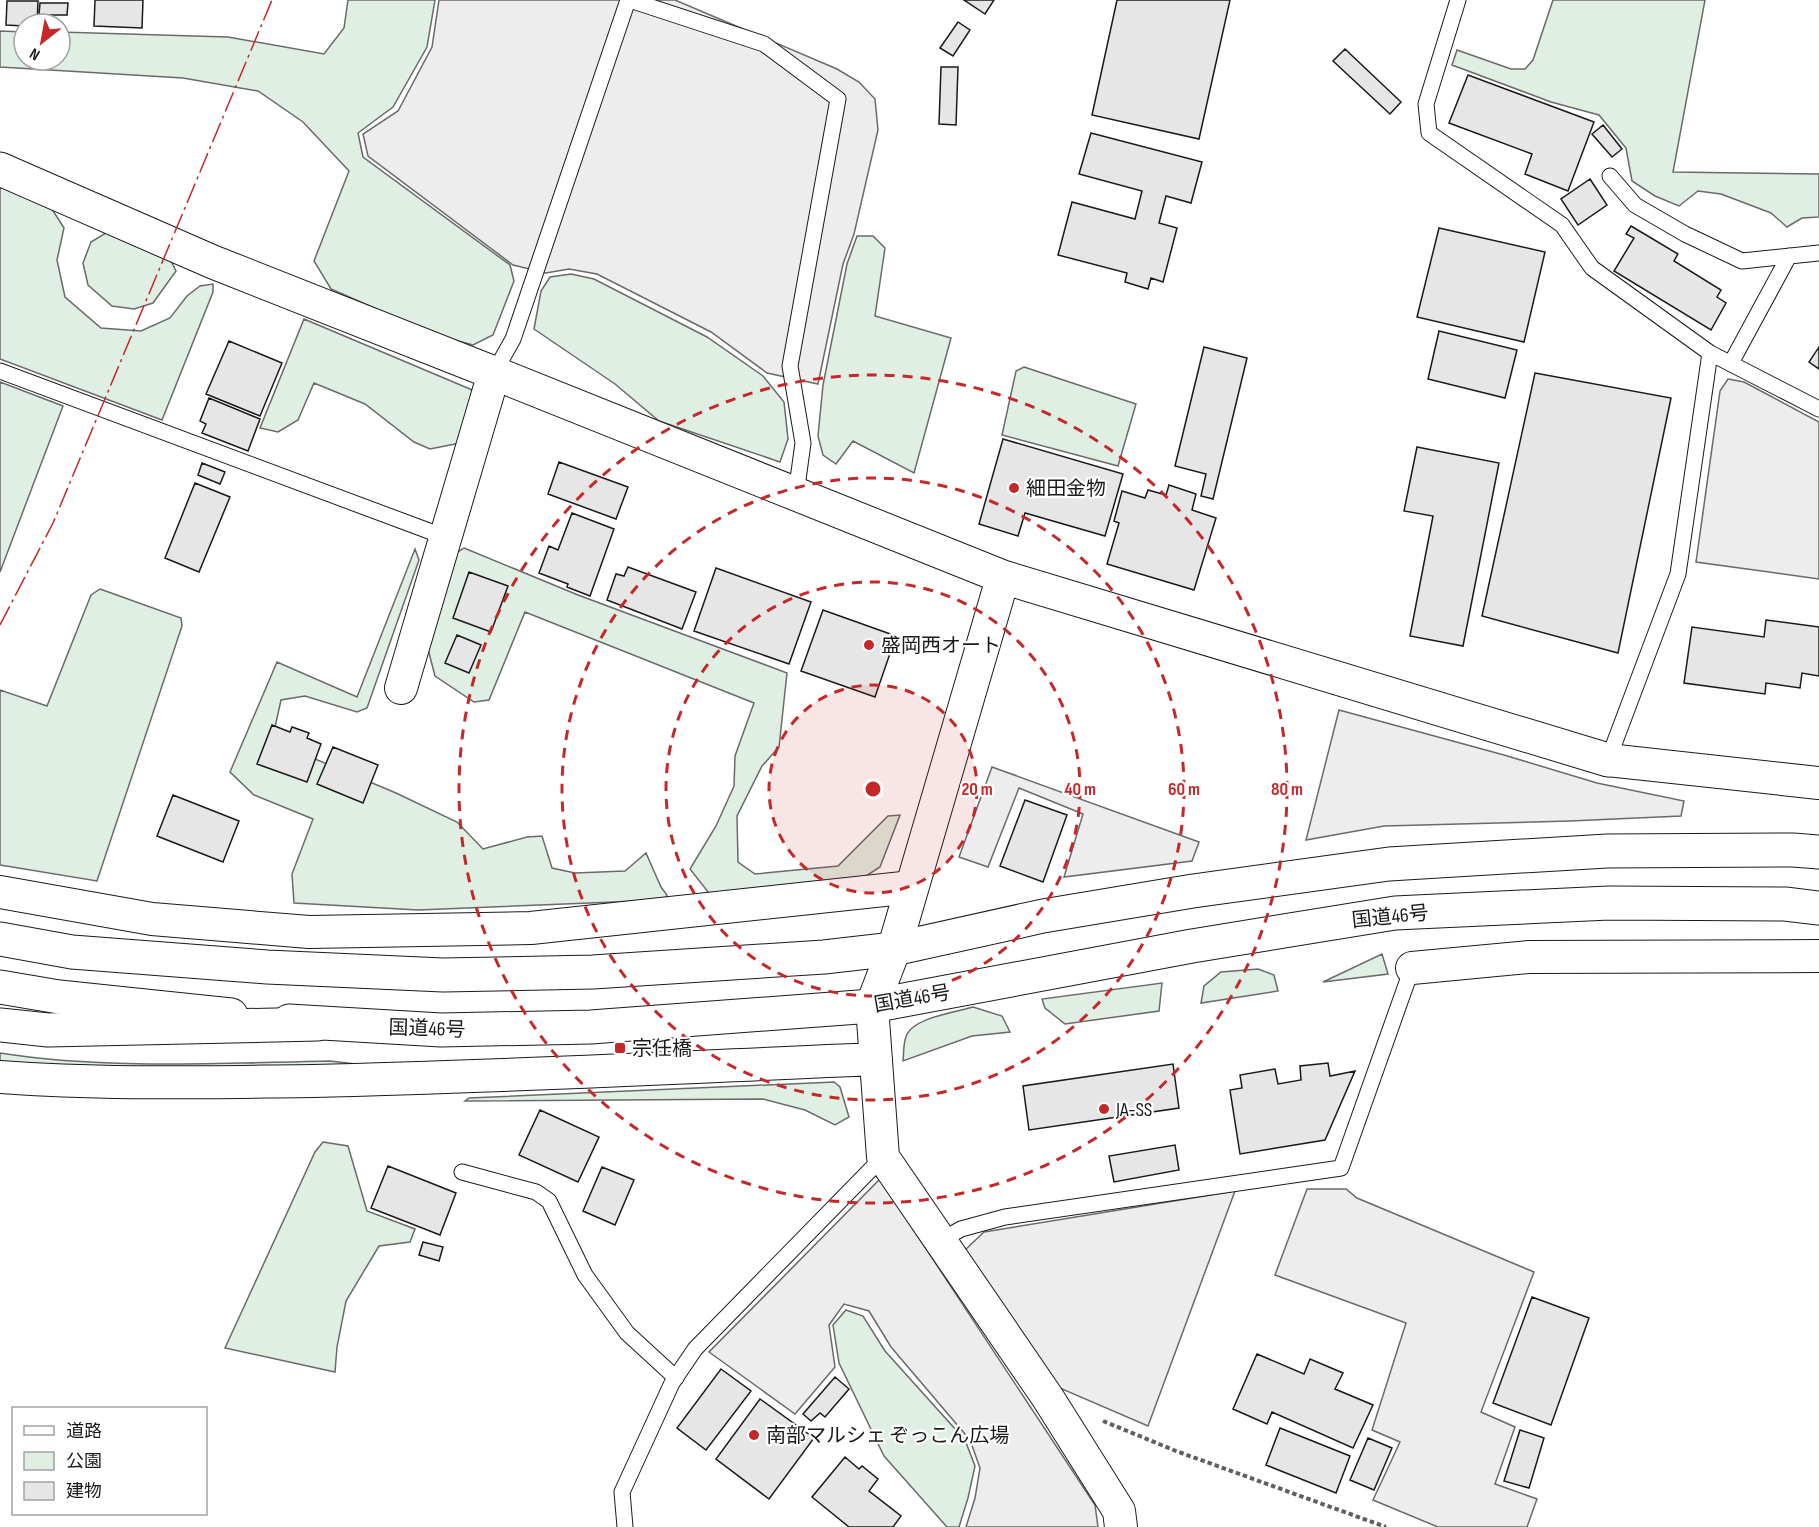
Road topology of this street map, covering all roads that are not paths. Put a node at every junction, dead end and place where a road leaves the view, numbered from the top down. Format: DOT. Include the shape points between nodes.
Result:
graph roads {
  1 [pos="629,0"];
  2 [pos="1458,0"];
  3 [pos="0,169"];
  4 [pos="1610,176"];
  5 [pos="1819,253"];
  6 [pos="1789,256"];
  7 [pos="1710,353"];
  8 [pos="1731,363"];
  9 [pos="0,371"];
  10 [pos="494,373"];
  11 [pos="1819,409"];
  12 [pos="796,494"];
  13 [pos="445,537"];
  14 [pos="1003,577"];
  15 [pos="401,688"];
  16 [pos="1608,760"];
  17 [pos="1819,783"];
  18 [pos="1819,852"];
  19 [pos="912,887"];
  20 [pos="0,892"];
  21 [pos="1819,908"];
  22 [pos="0,939"];
  23 [pos="894,949"];
  24 [pos="1819,956"];
  25 [pos="1412,968"];
  26 [pos="0,987"];
  27 [pos="872,1006"];
  28 [pos="318,1024"];
  29 [pos="0,1025"];
  30 [pos="876,1059"];
  31 [pos="0,1077"];
  32 [pos="883,1157"];
  33 [pos="462,1172"];
  34 [pos="940,1241"];
  35 [pos="676,1378"];
  36 [pos="625,1527"];
  37 [pos="1121,1527"];
  1 -- 10 [label="lane" via="513,339"];
  1 -- 12 [label="lane" via="764,44 838,99 790,366 803,443"];
  2 -- 7 [label="lane" via="1426,104 1429,133 1562,225 1592,268"];
  3 -- 10 [label="main road" via="213,262"];
  4 -- 6 [label="lane" via="1635,205 1742,261"];
  5 -- 6 [label="lane"];
  6 -- 8 [label="lane"];
  7 -- 8 [label="lane"];
  7 -- 16 [label="lane" via="1678,574"];
  8 -- 11 [label="lane"];
  9 -- 13 [label="lane"];
  10 -- 12 [label="main road"];
  10 -- 13 [label="street"];
  12 -- 14 [label="main road"];
  13 -- 15 [label="street"];
  14 -- 16 [label="main road"];
  14 -- 19 [label="main road"];
  16 -- 17 [label="street"];
  18 -- 23 [label="main road" via="1607,851 1389,864 1043,916"];
  19 -- 20 [label="street" via="531,928 309,932 152,919"];
  19 -- 23 [label="main road"];
  21 -- 27 [label="main road, 国道46号" via="1785,904 1609,903 1395,913 1192,946"];
  22 -- 23 [label="main road" via="72,952 444,975 593,972"];
  23 -- 27 [label="main road"];
  24 -- 25 [label="street" via="1529,957"];
  25 -- 34 [label="lane" via="1341,1168 1005,1217 961,1229"];
  26 -- 28 [label="main road, 国道46号"];
  27 -- 28 [label="main road, 国道46号" via="591,1027 441,1030"];
  27 -- 30 [label="street"];
  28 -- 29 [label="main road" via="48,1029"];
  30 -- 31 [label="street" via="428,1079 211,1082"];
  30 -- 32 [label="street"];
  32 -- 34 [label="street"];
  32 -- 35 [label="lane" via="695,1349"];
  33 -- 35 [label="lane" via="536,1192 549,1201 585,1275 627,1333"];
  34 -- 37 [label="street" via="1048,1398 1119,1511"];
  35 -- 36 [label="lane" via="622,1492"];
}
